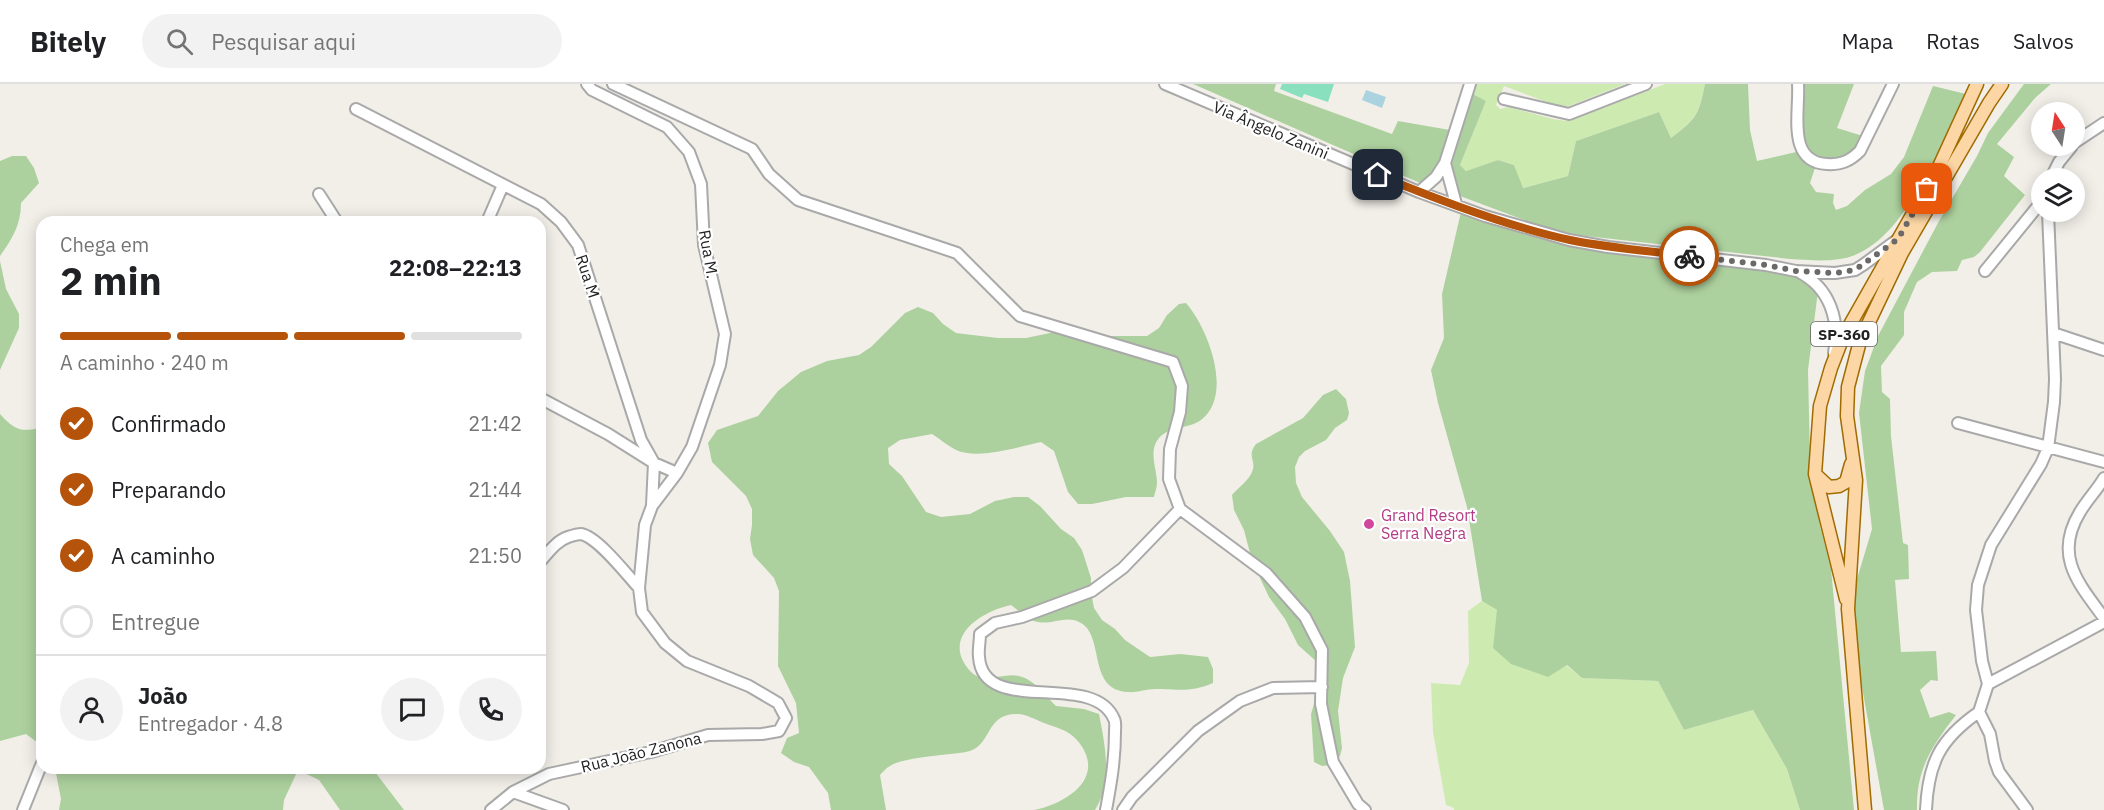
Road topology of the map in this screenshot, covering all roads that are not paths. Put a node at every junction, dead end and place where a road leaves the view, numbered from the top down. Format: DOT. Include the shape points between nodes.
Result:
graph roads {
  1 [pos="587,84"];
  2 [pos="613,84"];
  3 [pos="1165,84"];
  4 [pos="1470,84"];
  5 [pos="1646,84"];
  6 [pos="1798,84"];
  7 [pos="1893,84"];
  8 [pos="1977,84"];
  9 [pos="2002,84"];
  10 [pos="1504,99"];
  11 [pos="356,109"];
  12 [pos="2104,123"];
  13 [pos="2085,136"];
  14 [pos="1445,164"];
  15 [pos="503,185"];
  16 [pos="1419,192"];
  17 [pos="319,194"];
  18 [pos="1456,204"];
  19 [pos="2031,215"];
  20 [pos="333,216"];
  21 [pos="490,216"];
  22 [pos="2048,222"];
  23 [pos="1898,239"];
  24 [pos="1796,271"];
  25 [pos="1985,271"];
  26 [pos="2053,333"];
  27 [pos="2104,350"];
  28 [pos="1831,368"];
  29 [pos="546,401"];
  30 [pos="1958,423"];
  31 [pos="2048,448"];
  32 [pos="1852,456"];
  33 [pos="2104,462"];
  34 [pos="654,463"];
  35 [pos="677,473"];
  36 [pos="1815,474"];
  37 [pos="2103,484"];
  38 [pos="652,506"];
  39 [pos="1180,509"];
  40 [pos="546,556"];
  41 [pos="639,588"];
  42 [pos="1848,609"];
  43 [pos="2104,620"];
  44 [pos="1988,684"];
  45 [pos="1322,687"];
  46 [pos="1979,712"];
  47 [pos="38,774"];
  48 [pos="513,792"];
  49 [pos="23,810"];
  50 [pos="491,810"];
  51 [pos="563,810"];
  52 [pos="1106,810"];
  53 [pos="1123,810"];
  54 [pos="1365,810"];
  55 [pos="1865,810"];
  56 [pos="1926,810"];
  57 [pos="2027,810"];
  1 -- 35 [label="street, Rua M." via="667,127 689,152 701,184 704,245 724,334 713,385 692,447"];
  2 -- 39 [label="street" via="752,149 769,174 798,200 957,253 1020,316 1173,362 1182,386 1170,449 1169,479"];
  3 -- 16 [label="street, Via Ângelo Zanini"];
  4 -- 14 [label="street"];
  5 -- 10 [label="street" via="1569,114"];
  6 -- 7 [label="street" via="1802,152 1811,161 1824,164 1846,162 1860,150"];
  8 -- 23 [label="main road, SP-360" via="1937,171"];
  9 -- 32 [label="main road, SP-360" via="1902,252 1860,341 1848,387"];
  11 -- 15 [label="street, Rua M"];
  12 -- 13 [label="street"];
  14 -- 16 [label="street"];
  14 -- 18 [label="street"];
  15 -- 21 [label="street"];
  15 -- 34 [label="street, Rua M" via="541,204 578,245 641,440"];
  16 -- 18 [label="street, Via Ângelo Zanini"];
  17 -- 20 [label="street"];
  18 -- 24 [label="street, Via Ângelo Zanini" via="1569,240"];
  19 -- 25 [label="street"];
  22 -- 26 [label="street"];
  23 -- 24 [label="street, Via Ângelo Zanini" via="1855,270"];
  23 -- 28 [label="main road, SP-360" via="1843,337"];
  24 -- 28 [label="street, Via Ângelo Zanini" via="1815,282 1833,313 1836,341"];
  26 -- 27 [label="street"];
  26 -- 31 [label="street" via="2054,402"];
  28 -- 36 [label="main road, SP-360" via="1820,406"];
  29 -- 34 [label="street"];
  30 -- 31 [label="street"];
  31 -- 33 [label="street"];
  31 -- 44 [label="street" via="1991,545 1978,585 1976,610"];
  32 -- 36 [label="main road, SP-360" via="1849,477 1839,486 1829,487"];
  32 -- 42 [label="main road, SP-360" via="1856,498"];
  34 -- 35 [label="street"];
  34 -- 38 [label="street"];
  35 -- 38 [label="street, Rua João Zanona"];
  36 -- 42 [label="main road, SP-360"];
  37 -- 43 [label="street" via="2072,527 2070,559 2078,584"];
  38 -- 41 [label="street, Rua João Zanona" via="645,525"];
  39 -- 45 [label="street" via="1266,573 1305,617 1322,650"];
  39 -- 52 [label="street" via="1123,568 1092,591 995,623 980,634 978,659 985,676 995,684 1085,696 1104,706 1115,719 1115,761"];
  40 -- 41 [label="street" via="562,540 581,534 600,546"];
  41 -- 48 [label="street, Rua João Zanona" via="642,612 665,643 687,661 749,686 778,703 786,718 779,731 708,735 549,774"];
  42 -- 55 [label="main road, SP-360"];
  43 -- 44 [label="street"];
  44 -- 46 [label="street"];
  45 -- 53 [label="street" via="1273,688 1240,701 1198,731 1132,796"];
  45 -- 54 [label="street" via="1321,704 1333,762"];
  46 -- 56 [label="street" via="1963,723 1937,755 1928,779"];
  46 -- 57 [label="street" via="1990,734 1999,772"];
  47 -- 49 [label="street"];
  48 -- 50 [label="street, Rua João Zanona"];
  48 -- 51 [label="street"];
}
